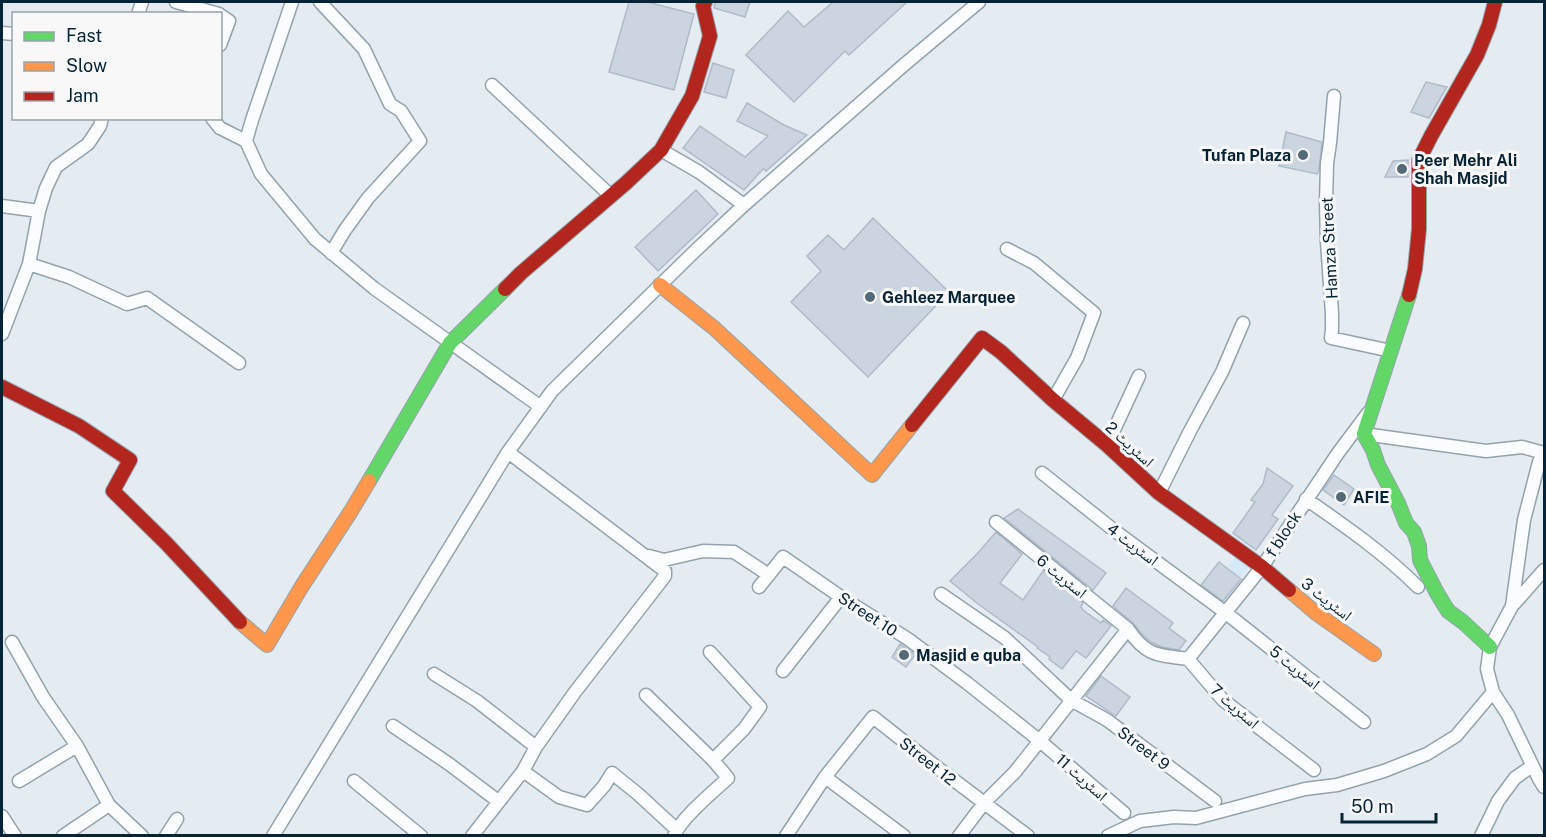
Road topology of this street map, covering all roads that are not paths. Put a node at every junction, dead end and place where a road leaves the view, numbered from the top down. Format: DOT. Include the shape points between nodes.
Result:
graph roads {
  1 [pos="176,2"];
  2 [pos="292,2"];
  3 [pos="320,2"];
  4 [pos="705,2"];
  5 [pos="979,2"];
  6 [pos="1495,2"];
  7 [pos="213,12"];
  8 [pos="222,16"];
  9 [pos="222,40"];
  10 [pos="492,85"];
  11 [pos="1334,96"];
  12 [pos="102,120"];
  13 [pos="214,120"];
  14 [pos="246,141"];
  15 [pos="661,150"];
  16 [pos="610,196"];
  17 [pos="744,205"];
  18 [pos="2,206"];
  19 [pos="39,211"];
  20 [pos="1007,249"];
  21 [pos="331,253"];
  22 [pos="29,264"];
  23 [pos="660,285"];
  24 [pos="1243,323"];
  25 [pos="2,334"];
  26 [pos="450,343"];
  27 [pos="1391,351"];
  28 [pos="239,363"];
  29 [pos="1139,376"];
  30 [pos="2,387"];
  31 [pos="1053,400"];
  32 [pos="1374,405"];
  33 [pos="541,407"];
  34 [pos="1364,434"];
  35 [pos="1107,445"];
  36 [pos="508,452"];
  37 [pos="1544,452"];
  38 [pos="1042,473"];
  39 [pos="1159,493"];
  40 [pos="1306,499"];
  41 [pos="996,522"];
  42 [pos="644,555"];
  43 [pos="1262,567"];
  44 [pos="1545,570"];
  45 [pos="768,575"];
  46 [pos="1418,586"];
  47 [pos="759,587"];
  48 [pos="941,594"];
  49 [pos="841,597"];
  50 [pos="1512,606"];
  51 [pos="1226,613"];
  52 [pos="1128,629"];
  53 [pos="12,642"];
  54 [pos="1490,647"];
  55 [pos="710,652"];
  56 [pos="1374,654"];
  57 [pos="1188,659"];
  58 [pos="783,671"];
  59 [pos="434,674"];
  60 [pos="1493,692"];
  61 [pos="646,695"];
  62 [pos="1071,700"];
  63 [pos="1364,722"];
  64 [pos="393,726"];
  65 [pos="1040,741"];
  66 [pos="77,746"];
  67 [pos="536,747"];
  68 [pos="713,760"];
  69 [pos="1532,766"];
  70 [pos="1314,770"];
  71 [pos="523,771"];
  72 [pos="825,777"];
  73 [pos="1543,779"];
  74 [pos="19,781"];
  75 [pos="354,781"];
  76 [pos="498,801"];
  77 [pos="1215,801"];
  78 [pos="984,803"];
  79 [pos="110,805"];
  80 [pos="1124,813"];
  81 [pos="2,816"];
  82 [pos="177,819"];
  83 [pos="675,832"];
  84 [pos="15,836"];
  85 [pos="63,836"];
  86 [pos="142,836"];
  87 [pos="166,836"];
  88 [pos="273,836"];
  89 [pos="421,836"];
  90 [pos="472,836"];
  91 [pos="786,836"];
  92 [pos="904,836"];
  93 [pos="959,836"];
  94 [pos="1028,836"];
  95 [pos="1108,836"];
  96 [pos="1482,836"];
  1 -- 7 [label="street"];
  2 -- 14 [label="street"];
  3 -- 21 [label="street" via="364,49 390,104 401,111 420,141 368,198"];
  4 -- 15 [label="street" via="710,36 692,96"];
  5 -- 17 [label="street"];
  6 -- 27 [label="street" via="1477,55 1419,160 1419,229 1414,269"];
  8 -- 9 [label="street" via="229,21"];
  10 -- 16 [label="street"];
  11 -- 27 [label="street, Hamza Street" via="1326,163 1331,338"];
  12 -- 19 [label="street" via="88,144 56,167"];
  13 -- 14 [label="street" via="220,128"];
  14 -- 21 [label="street" via="261,174"];
  15 -- 16 [label="street"];
  15 -- 17 [label="street"];
  16 -- 26 [label="street" via="521,273"];
  17 -- 23 [label="street"];
  18 -- 19 [label="street"];
  19 -- 22 [label="street"];
  20 -- 31 [label="street" via="1035,263 1095,314 1077,358"];
  21 -- 26 [label="street"];
  22 -- 25 [label="street"];
  22 -- 28 [label="street" via="69,277 127,304 147,298"];
  23 -- 31 [label="street, اسٹریٹ 2" via="714,328 872,475 982,338"];
  23 -- 33 [label="street" via="552,391"];
  24 -- 39 [label="street"];
  26 -- 30 [label="street" via="267,645 113,491 130,460 79,426"];
  26 -- 33 [label="street"];
  27 -- 32 [label="street"];
  29 -- 35 [label="street"];
  31 -- 35 [label="street, اسٹریٹ 2"];
  32 -- 34 [label="street"];
  32 -- 40 [label="street, f block"];
  33 -- 36 [label="street"];
  34 -- 37 [label="street" via="1486,451 1522,447"];
  34 -- 54 [label="street" via="1406,523 1414,532 1420,560 1437,594 1448,611"];
  35 -- 39 [label="street, اسٹریٹ 2"];
  36 -- 42 [label="street"];
  36 -- 88 [label="street"];
  37 -- 50 [label="street" via="1524,520"];
  38 -- 51 [label="street, اسٹریٹ 4"];
  39 -- 43 [label="street, اسٹریٹ 2"];
  40 -- 43 [label="street, f block"];
  40 -- 46 [label="street" via="1354,532"];
  41 -- 52 [label="street, اسٹریٹ 6"];
  42 -- 45 [label="street" via="664,560 703,550 734,552"];
  42 -- 67 [label="street" via="666,571 665,576"];
  43 -- 51 [label="street, f block"];
  43 -- 56 [label="street, اسٹریٹ 3" via="1316,613"];
  44 -- 50 [label="street"];
  45 -- 47 [label="street, Street 10"];
  45 -- 49 [label="street, Street 10" via="783,557"];
  48 -- 62 [label="street, Street 9" via="1005,638"];
  49 -- 58 [label="street"];
  49 -- 65 [label="street, Street 10" via="908,639"];
  50 -- 54 [label="street"];
  51 -- 57 [label="street, f block"];
  51 -- 63 [label="street, اسٹریٹ 5"];
  52 -- 57 [label="street" via="1137,643 1154,654"];
  52 -- 62 [label="street"];
  53 -- 66 [label="street"];
  54 -- 60 [label="street" via="1487,669"];
  55 -- 68 [label="street" via="760,707"];
  57 -- 70 [label="street, اسٹریٹ 7" via="1223,700"];
  59 -- 67 [label="street" via="477,700"];
  60 -- 69 [label="street"];
  60 -- 95 [label="street" via="1456,736 1427,754 1383,771 1196,818 1140,821"];
  61 -- 68 [label="street"];
  62 -- 65 [label="street"];
  62 -- 77 [label="street, Street 9" via="1107,720"];
  64 -- 76 [label="street"];
  65 -- 78 [label="street"];
  65 -- 80 [label="street, اسٹریٹ 11"];
  66 -- 74 [label="street"];
  66 -- 79 [label="street"];
  67 -- 71 [label="street"];
  68 -- 83 [label="street" via="728,778"];
  69 -- 73 [label="street"];
  69 -- 96 [label="street" via="1515,778 1498,801"];
  71 -- 76 [label="street"];
  71 -- 83 [label="street" via="560,797 587,806 612,773"];
  72 -- 78 [label="street, Street 12" via="873,717"];
  72 -- 91 [label="street"];
  72 -- 92 [label="street"];
  75 -- 89 [label="street"];
  76 -- 90 [label="street"];
  78 -- 93 [label="street"];
  78 -- 94 [label="street, Street 12"];
  79 -- 85 [label="street"];
  79 -- 86 [label="street"];
  81 -- 84 [label="street"];
  82 -- 87 [label="street"];
}
